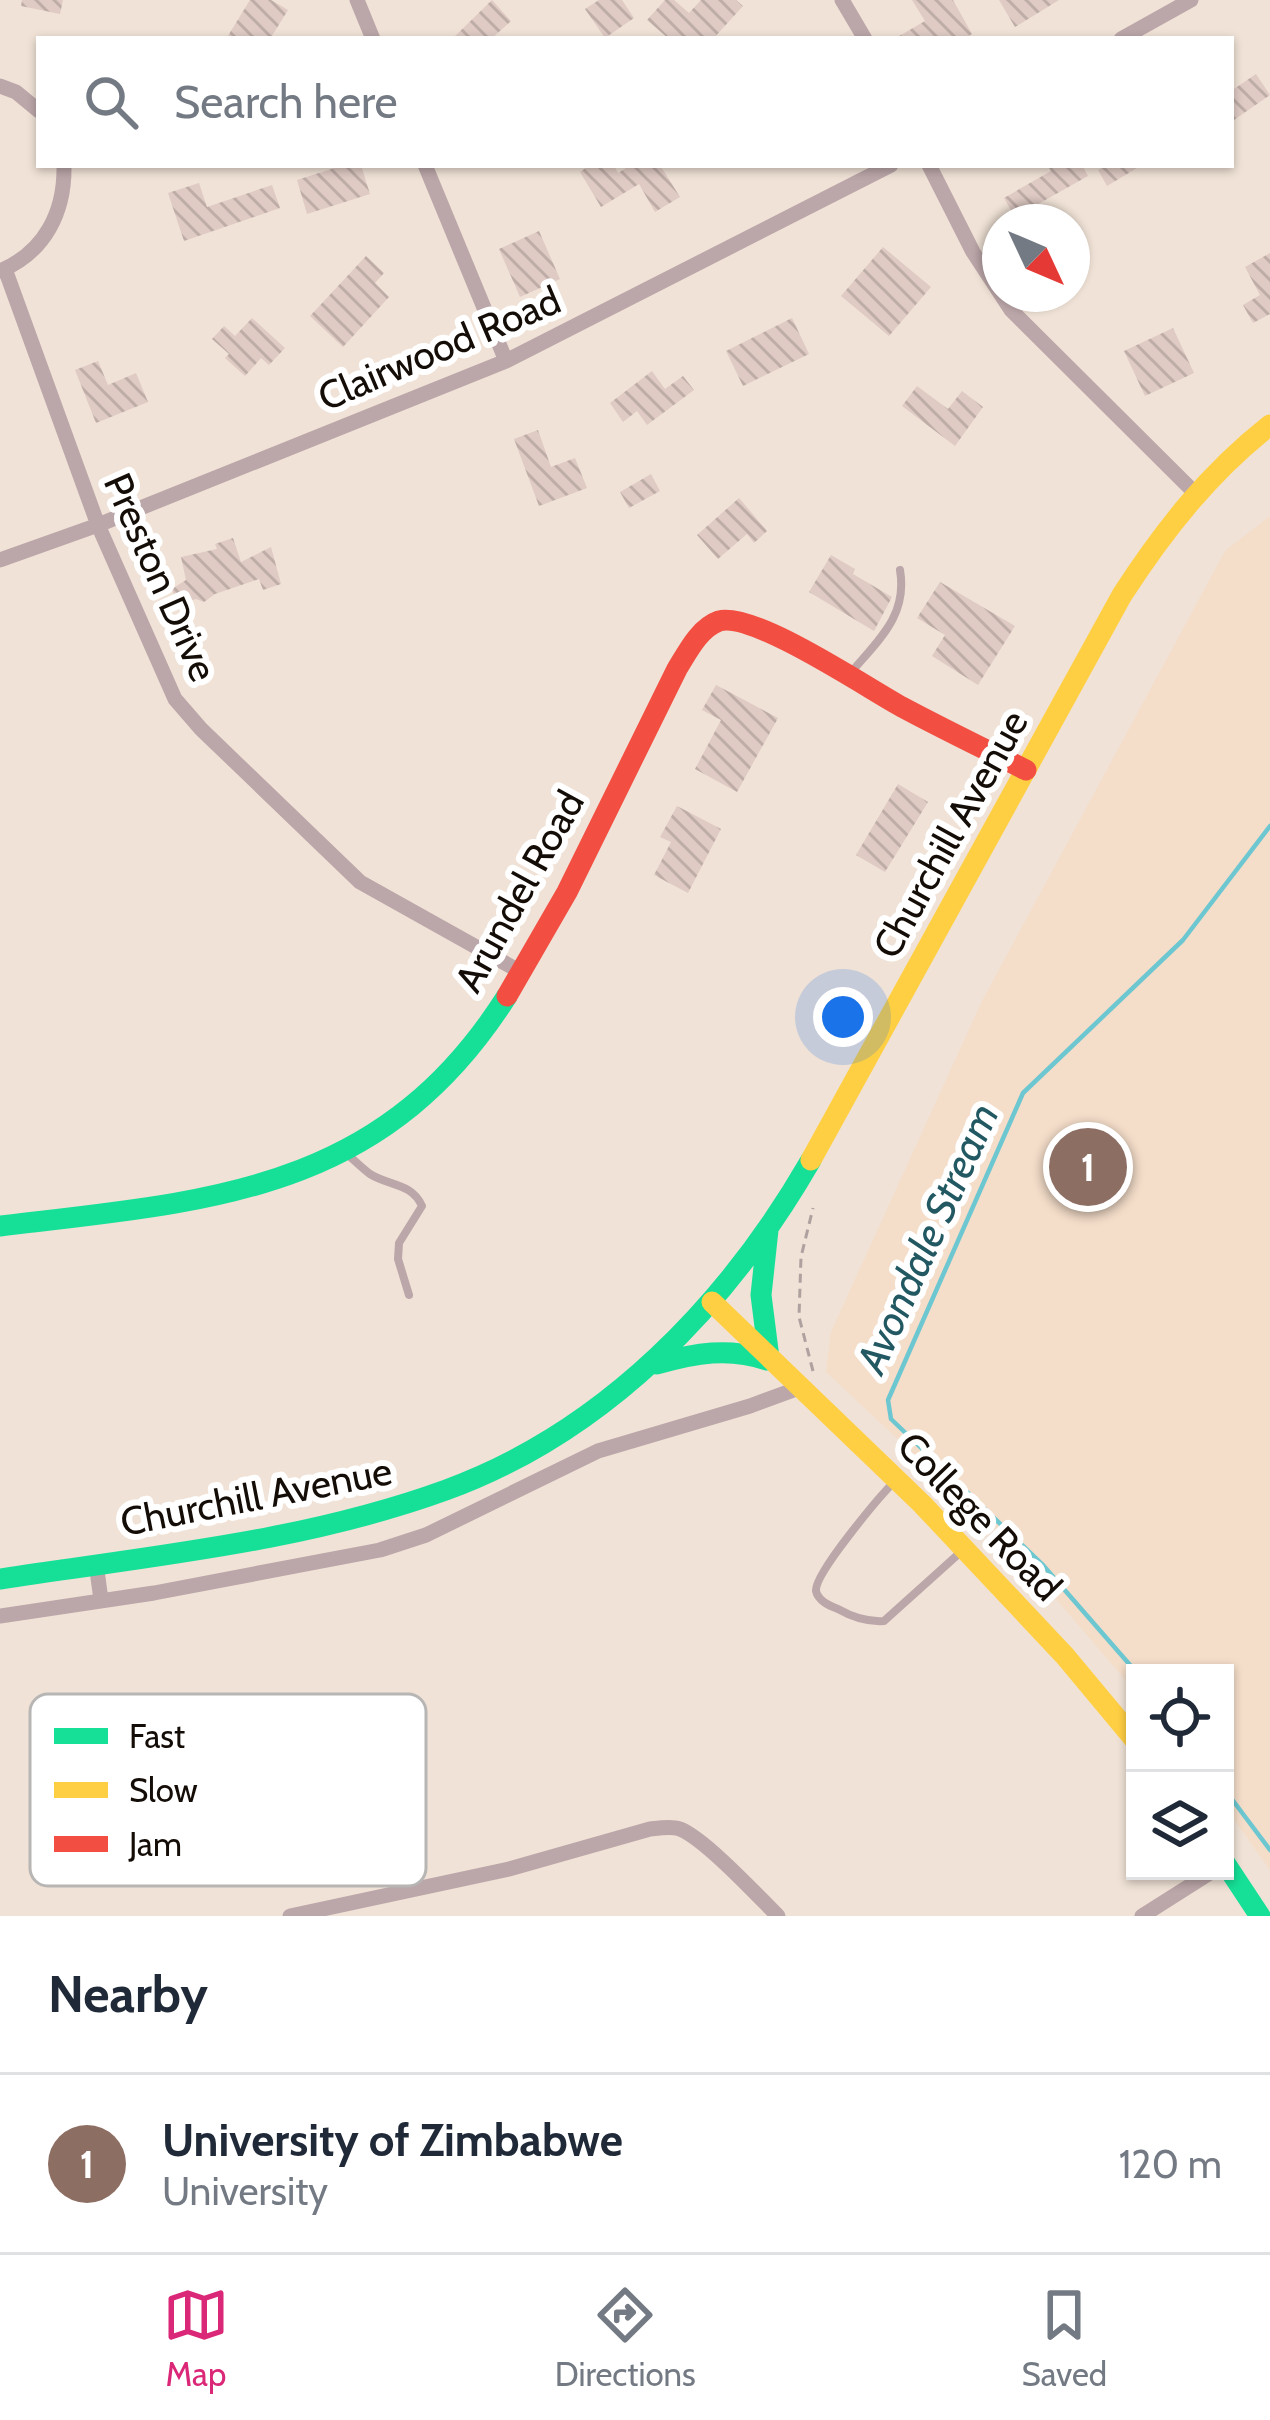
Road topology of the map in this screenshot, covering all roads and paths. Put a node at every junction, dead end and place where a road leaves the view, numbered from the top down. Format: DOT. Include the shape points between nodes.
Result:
graph roads {
  1 [pos="357,0"];
  2 [pos="842,0"];
  3 [pos="1191,0"];
  4 [pos="372,36"];
  5 [pos="863,36"];
  6 [pos="1126,36"];
  7 [pos="0,86"];
  8 [pos="36,109"];
  9 [pos="64,168"];
  10 [pos="426,168"];
  11 [pos="885,168"];
  12 [pos="930,168"];
  13 [pos="3,270"];
  14 [pos="506,361"];
  15 [pos="1270,425"];
  16 [pos="1195,493"];
  17 [pos="98,525"];
  18 [pos="0,560"];
  19 [pos="900,569"];
  20 [pos="848,676"];
  21 [pos="1026,770"];
  22 [pos="521,972"];
  23 [pos="345,1152"];
  24 [pos="813,1208"];
  25 [pos="0,1226"];
  26 [pos="768,1230"];
  27 [pos="409,1295"];
  28 [pos="712,1302"];
  29 [pos="771,1360"];
  30 [pos="646,1367"];
  31 [pos="807,1383"];
  32 [pos="896,1480"];
  33 [pos="964,1549"];
  34 [pos="96,1563"];
  35 [pos="0,1579"];
  36 [pos="101,1600"];
  37 [pos="0,1616"];
  38 [pos="1126,1729"];
  39 [pos="1234,1877"];
  40 [pos="1199,1880"];
  41 [pos="290,1916"];
  42 [pos="778,1916"];
  43 [pos="1142,1916"];
  44 [pos="1260,1916"];
  1 -- 4 [label="street"];
  2 -- 5 [label="street"];
  3 -- 6 [label="street"];
  7 -- 8 [label="street"];
  9 -- 13 [label="street, Preston Drive" via="51,228"];
  10 -- 14 [label="street"];
  11 -- 14 [label="street, Clairwood Road"];
  12 -- 16 [label="street" via="1011,310"];
  13 -- 17 [label="street, Preston Drive"];
  14 -- 17 [label="street, Clairwood Road"];
  15 -- 16 [label="main road, Churchill Avenue"];
  16 -- 21 [label="main road, Churchill Avenue" via="1122,598"];
  17 -- 18 [label="street, Clairwood Road"];
  17 -- 22 [label="street, Preston Drive" via="188,716 360,882"];
  19 -- 20 [label="lane" via="895,616"];
  20 -- 21 [label="main road, Arundel Road"];
  20 -- 22 [label="main road, Arundel Road" via="748,625 716,622 703,632"];
  21 -- 26 [label="main road, Churchill Avenue"];
  22 -- 23 [label="main road, Arundel Road" via="437,1084"];
  23 -- 25 [label="main road, Arundel Road" via="250,1187"];
  23 -- 27 [label="lane" via="418,1197 422,1206 399,1243"];
  24 -- 31 [label="path" via="801,1257"];
  26 -- 28 [label="main road, Churchill Avenue"];
  26 -- 29 [label="main road" via="761,1295"];
  28 -- 29 [label="main road, College Road"];
  28 -- 30 [label="main road, Churchill Avenue"];
  29 -- 30 [label="main road" via="718,1349"];
  29 -- 31 [label="main road, College Road"];
  30 -- 34 [label="main road, Churchill Avenue" via="538,1448 454,1488 353,1520"];
  31 -- 32 [label="main road, College Road"];
  31 -- 36 [label="street" via="598,1451 380,1550"];
  32 -- 33 [label="main road, College Road"];
  32 -- 33 [label="lane" via="825,1569 820,1600 884,1622"];
  33 -- 38 [label="main road, College Road"];
  34 -- 35 [label="main road, Churchill Avenue"];
  34 -- 36 [label="street"];
  36 -- 37 [label="street"];
  39 -- 44 [label="main road"];
  40 -- 43 [label="street"];
  41 -- 42 [label="street" via="666,1827 698,1840"];
}
